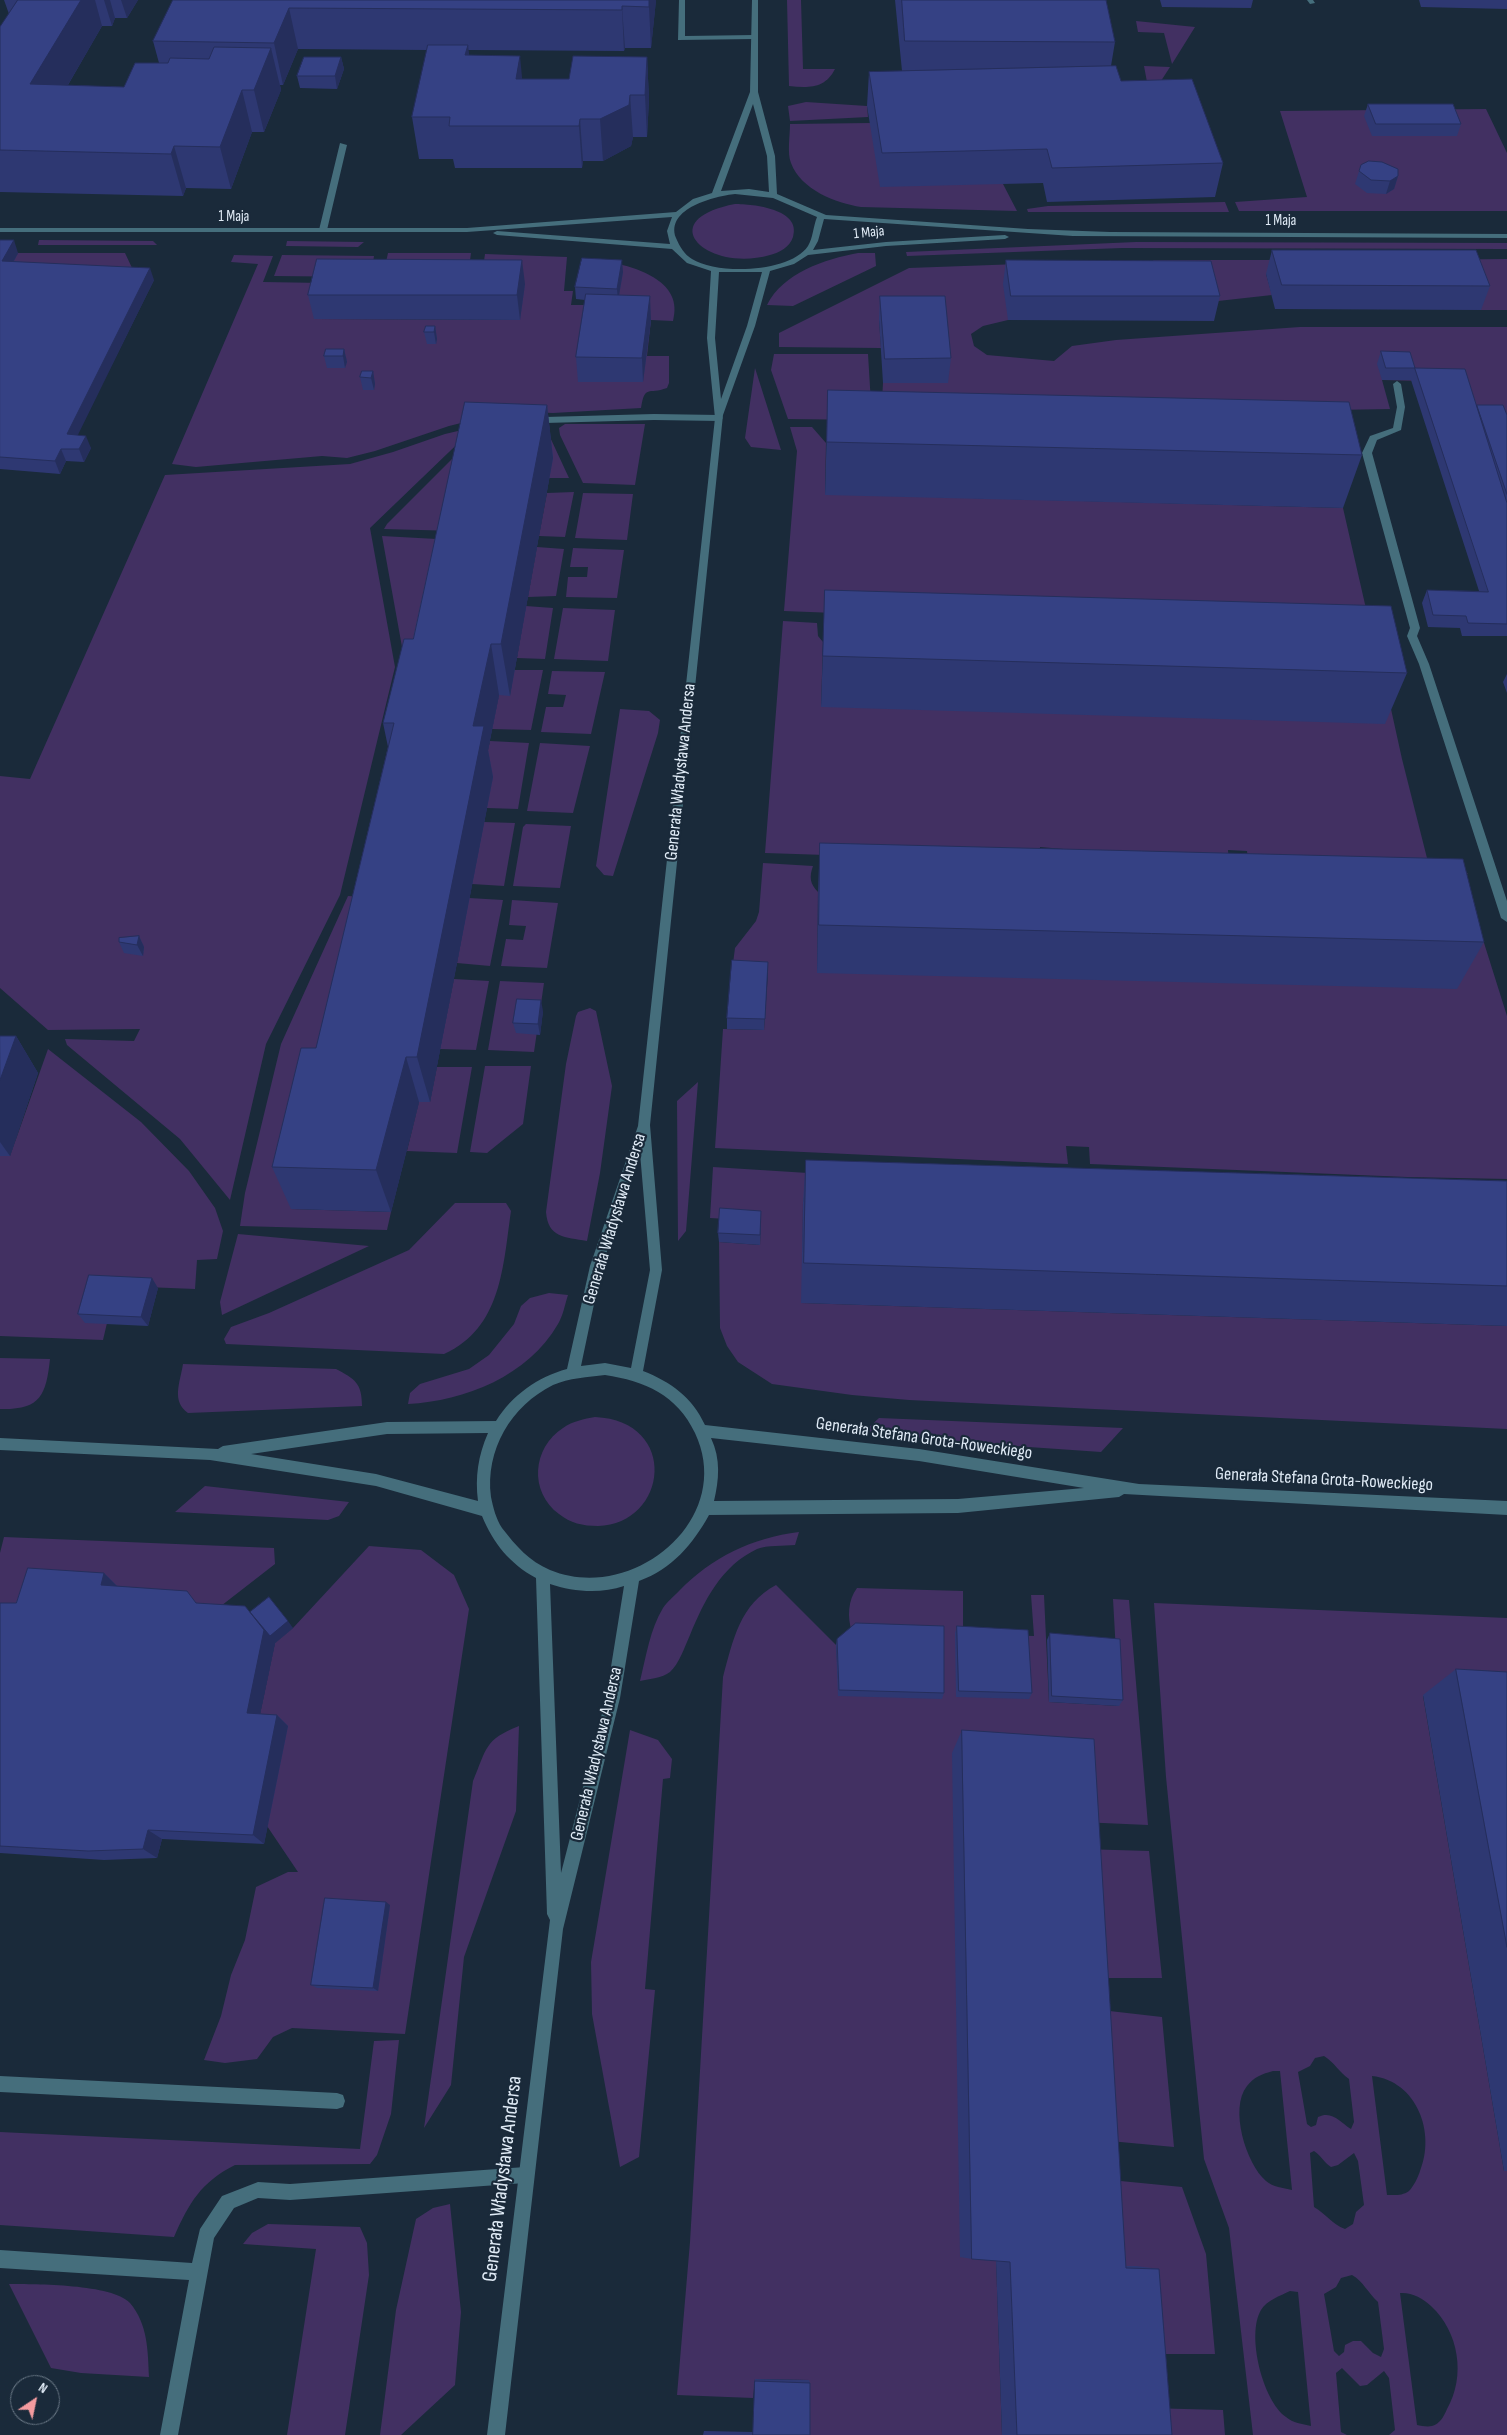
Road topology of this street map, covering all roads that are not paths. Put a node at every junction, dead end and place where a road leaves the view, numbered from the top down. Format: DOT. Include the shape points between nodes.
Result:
graph roads {
  1 [pos="682,0"];
  2 [pos="755,0"];
  3 [pos="754,38"];
  4 [pos="754,92"];
  5 [pos="343,144"];
  6 [pos="715,195"];
  7 [pos="773,195"];
  8 [pos="678,214"];
  9 [pos="820,216"];
  10 [pos="0,230"];
  11 [pos="323,230"];
  12 [pos="467,230"];
  13 [pos="1055,233"];
  14 [pos="1507,236"];
  15 [pos="675,248"];
  16 [pos="807,253"];
  17 [pos="714,269"];
  18 [pos="766,271"];
  19 [pos="1397,384"];
  20 [pos="719,418"];
  21 [pos="545,420"];
  22 [pos="1507,918"];
  23 [pos="644,1125"];
  24 [pos="573,1372"];
  25 [pos="636,1374"];
  26 [pos="498,1427"];
  27 [pos="704,1431"];
  28 [pos="0,1444"];
  29 [pos="210,1454"];
  30 [pos="1139,1490"];
  31 [pos="706,1508"];
  32 [pos="1507,1508"];
  33 [pos="486,1510"];
  34 [pos="543,1575"];
  35 [pos="632,1579"];
  36 [pos="555,1929"];
  37 [pos="0,2084"];
  38 [pos="337,2101"];
  39 [pos="525,2175"];
  40 [pos="0,2259"];
  41 [pos="199,2272"];
  42 [pos="169,2435"];
  43 [pos="496,2435"];
  1 -- 3 [label="street" via="681,38"];
  2 -- 3 [label="street"];
  3 -- 4 [label="street"];
  4 -- 6 [label="street"];
  4 -- 7 [label="street" via="771,156"];
  5 -- 11 [label="street"];
  6 -- 7 [label="street" via="744,192"];
  6 -- 8 [label="street"];
  7 -- 9 [label="street"];
  8 -- 12 [label="street, 1 Maja"];
  8 -- 15 [label="street" via="671,225"];
  9 -- 13 [label="street, 1 Maja"];
  9 -- 16 [label="street" via="814,245"];
  10 -- 11 [label="street, 1 Maja"];
  11 -- 12 [label="street, 1 Maja"];
  12 -- 15 [label="street, 1 Maja"];
  13 -- 14 [label="street, 1 Maja"];
  13 -- 16 [label="street, 1 Maja" via="886,244"];
  15 -- 17 [label="street" via="691,260"];
  16 -- 18 [label="street" via="796,261"];
  17 -- 18 [label="street"];
  17 -- 20 [label="street, Generała Władysława Andersa" via="711,338"];
  18 -- 20 [label="street, Generała Władysława Andersa"];
  19 -- 22 [label="street" via="1401,407 1396,430 1374,438 1367,453 1415,628 1412,636"];
  20 -- 21 [label="street"];
  20 -- 23 [label="street, Generała Władysława Andersa"];
  23 -- 24 [label="street, Generała Władysława Andersa" via="596,1266"];
  23 -- 25 [label="street, Generała Władysława Andersa" via="656,1270"];
  24 -- 25 [label="street" via="605,1369"];
  24 -- 26 [label="street" via="524,1397"];
  25 -- 27 [label="street" via="664,1387 687,1406"];
  26 -- 29 [label="street" via="387,1428"];
  26 -- 33 [label="street" via="486,1454 481,1482"];
  27 -- 30 [label="street, Generała Stefana Grota-Roweckiego" via="919,1454"];
  27 -- 31 [label="street" via="711,1456 712,1482"];
  28 -- 29 [label="street"];
  29 -- 33 [label="street" via="376,1480"];
  30 -- 31 [label="street, Generała Stefana Grota-Roweckiego" via="958,1506"];
  30 -- 32 [label="street, Generała Stefana Grota-Roweckiego"];
  31 -- 35 [label="street" via="695,1531 677,1551"];
  33 -- 34 [label="street" via="498,1537 518,1558"];
  34 -- 35 [label="street" via="572,1583 601,1585"];
  34 -- 36 [label="street, Generała Władysława Andersa"];
  35 -- 36 [label="street, Generała Władysława Andersa" via="613,1698"];
  36 -- 39 [label="street, Generała Władysława Andersa"];
  37 -- 38 [label="street"];
  39 -- 41 [label="street" via="290,2192 258,2190 228,2202 206,2235"];
  39 -- 43 [label="street, Generała Władysława Andersa"];
  40 -- 41 [label="street"];
  41 -- 42 [label="street"];
}
